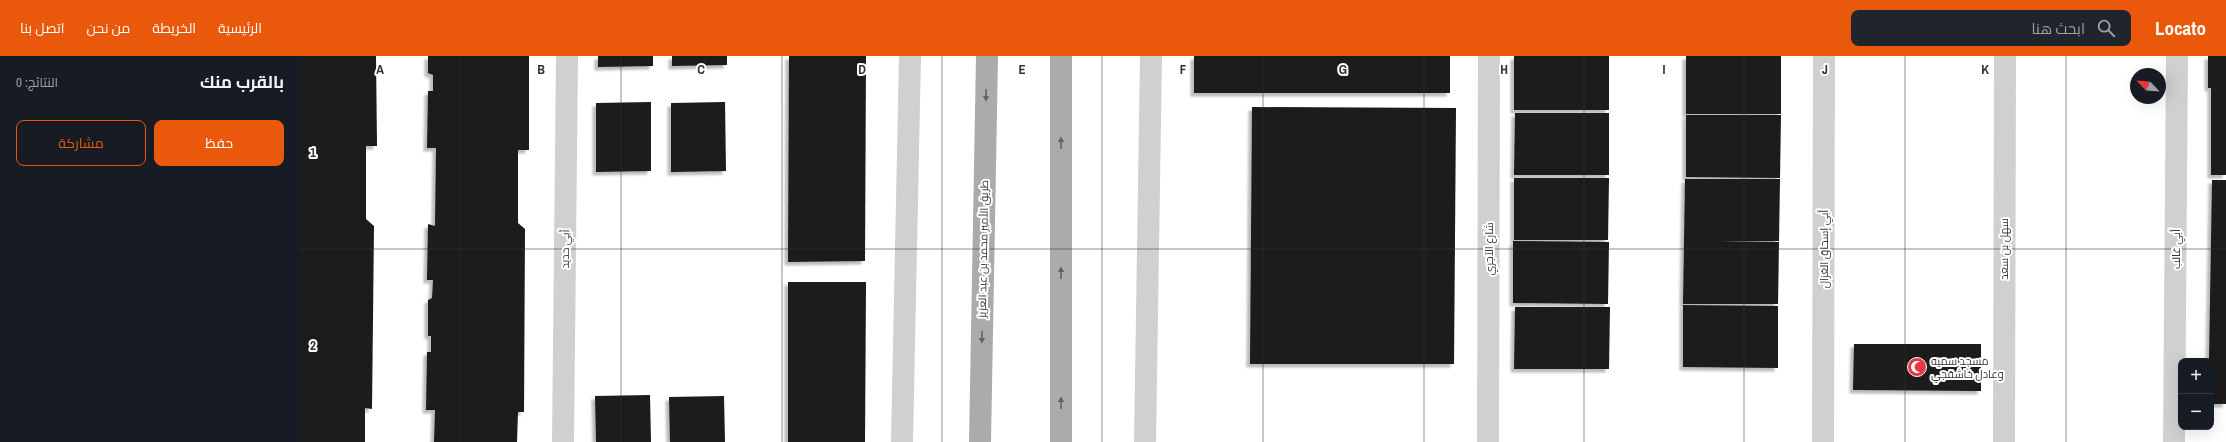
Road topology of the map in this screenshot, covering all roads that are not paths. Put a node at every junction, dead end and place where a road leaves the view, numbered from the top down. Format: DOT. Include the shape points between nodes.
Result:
graph roads {
  1 [pos="567,56"];
  2 [pos="910,56"];
  3 [pos="987,56"];
  4 [pos="1061,56"];
  5 [pos="1151,56"];
  6 [pos="1489,56"];
  7 [pos="1824,56"];
  8 [pos="2005,56"];
  9 [pos="2177,56"];
  10 [pos="563,442"];
  11 [pos="902,442"];
  12 [pos="980,442"];
  13 [pos="1061,442"];
  14 [pos="1145,442"];
  15 [pos="1488,442"];
  16 [pos="1823,442"];
  17 [pos="2004,442"];
  18 [pos="2174,442"];
  1 -- 10 [label="street, أبي حديد"];
  2 -- 11 [label="street"];
  3 -- 12 [label="main road, طريق الأمير محمد بن عبد العزيز, one-way"];
  13 -- 4 [label="main road, one-way"];
  5 -- 14 [label="street"];
  6 -- 15 [label="street, شارع الآجري"];
  7 -- 16 [label="street, أبي إسحاق الغزال"];
  8 -- 17 [label="street, سهل بن سعد"];
  9 -- 18 [label="street, أبي غالب"];
}
